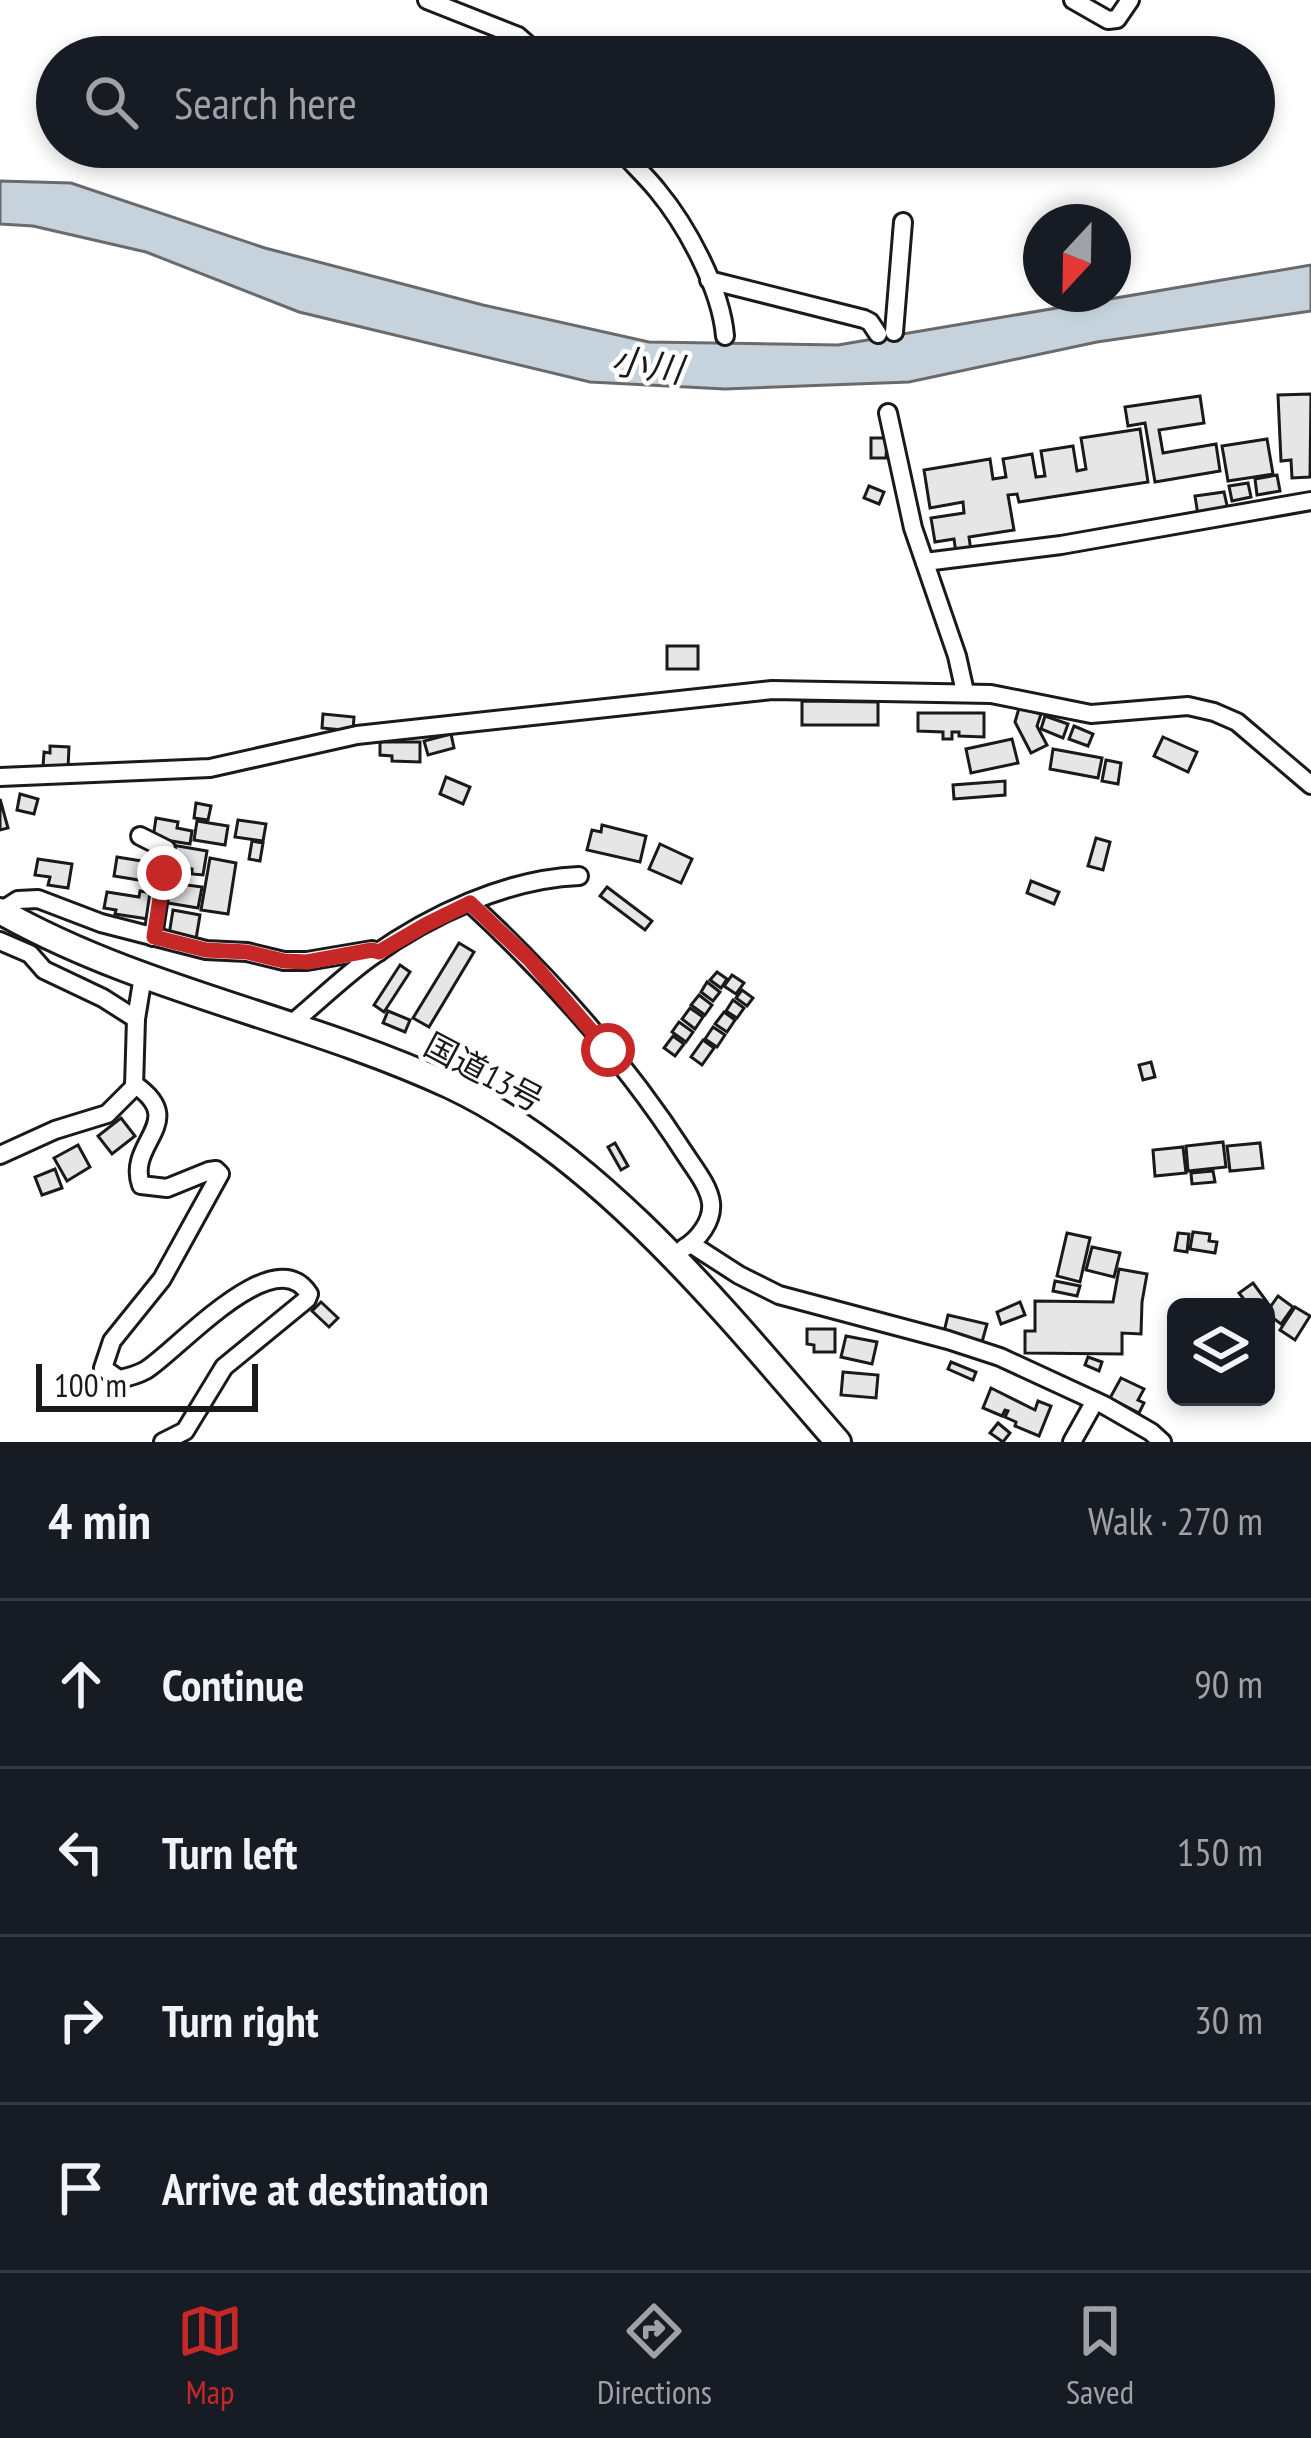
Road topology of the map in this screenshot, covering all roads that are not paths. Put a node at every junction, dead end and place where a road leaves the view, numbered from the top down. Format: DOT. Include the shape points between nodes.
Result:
graph roads {
  1 [pos="427,0"];
  2 [pos="1073,0"];
  3 [pos="1130,0"];
  4 [pos="518,36"];
  5 [pos="637,168"];
  6 [pos="903,222"];
  7 [pos="709,280"];
  8 [pos="725,336"];
  9 [pos="888,413"];
  10 [pos="1311,501"];
  11 [pos="925,562"];
  12 [pos="965,692"];
  13 [pos="0,777"];
  14 [pos="1311,785"];
  15 [pos="140,836"];
  16 [pos="579,876"];
  17 [pos="470,903"];
  18 [pos="1,911"];
  19 [pos="154,937"];
  20 [pos="0,941"];
  21 [pos="379,952"];
  22 [pos="143,976"];
  23 [pos="136,1018"];
  24 [pos="291,1024"];
  25 [pos="134,1084"];
  26 [pos="0,1155"];
  27 [pos="681,1250"];
  28 [pos="1095,1401"];
  29 [pos="163,1442"];
  30 [pos="838,1442"];
  31 [pos="1072,1442"];
  32 [pos="1162,1442"];
  1 -- 4 [label="street"];
  2 -- 3 [label="street" via="1108,20"];
  5 -- 7 [label="street" via="674,214"];
  6 -- 7 [label="street" via="886,333 864,319"];
  7 -- 8 [label="street"];
  9 -- 11 [label="street"];
  10 -- 11 [label="street"];
  11 -- 12 [label="street"];
  12 -- 13 [label="street" via="747,692 357,735 210,768"];
  12 -- 14 [label="street" via="1091,714 1188,706 1214,712"];
  15 -- 19 [label="street" via="166,849"];
  16 -- 17 [label="street" via="522,883"];
  17 -- 21 [label="street"];
  17 -- 27 [label="street" via="582,1018 701,1180 711,1203 707,1222"];
  18 -- 19 [label="street" via="38,899"];
  18 -- 22 [label="highway, 国道13号"];
  19 -- 21 [label="street" via="284,961"];
  20 -- 23 [label="street"];
  21 -- 24 [label="street"];
  22 -- 23 [label="street"];
  22 -- 24 [label="highway, 国道13号"];
  23 -- 25 [label="street"];
  24 -- 27 [label="highway, 国道13号" via="455,1088 530,1132"];
  25 -- 26 [label="street" via="107,1114"];
  25 -- 29 [label="street" via="158,1107 159,1121 140,1162 141,1185 167,1188 220,1174 162,1279 112,1341 104,1368 119,1379 135,1376 218,1307 277,1278 295,1280 309,1294 224,1366 185,1431"];
  27 -- 28 [label="street" via="779,1294 1000,1358"];
  27 -- 30 [label="highway, 国道13号"];
  28 -- 31 [label="street"];
  28 -- 32 [label="street"];
}
